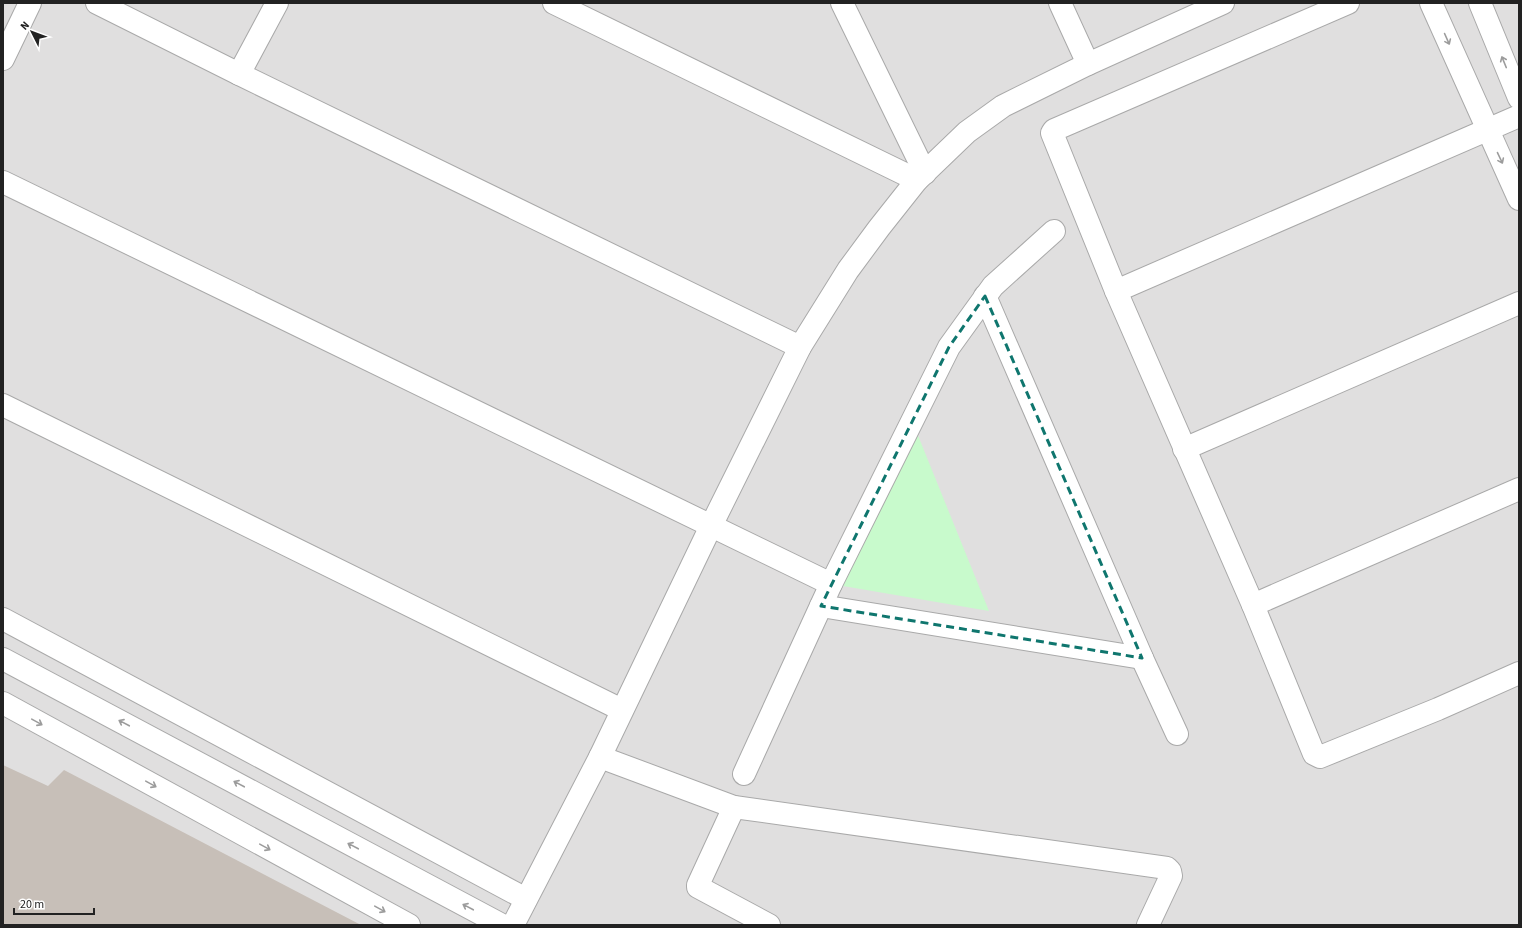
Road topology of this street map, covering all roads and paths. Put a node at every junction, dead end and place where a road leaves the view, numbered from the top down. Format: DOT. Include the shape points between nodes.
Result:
graph roads {
  1 [pos="30,3"];
  2 [pos="97,3"];
  3 [pos="277,3"];
  4 [pos="554,3"];
  5 [pos="842,3"];
  6 [pos="1060,3"];
  7 [pos="1223,3"];
  8 [pos="1348,3"];
  9 [pos="1432,3"];
  10 [pos="1480,3"];
  11 [pos="3,60"];
  12 [pos="1088,64"];
  13 [pos="239,74"];
  14 [pos="1519,98"];
  15 [pos="1519,116"];
  16 [pos="1487,130"];
  17 [pos="921,177"];
  18 [pos="3,182"];
  19 [pos="1519,199"];
  20 [pos="1054,231"];
  21 [pos="1116,290"];
  22 [pos="985,296"];
  23 [pos="1519,303"];
  24 [pos="800,347"];
  25 [pos="3,405"];
  26 [pos="1184,449"];
  27 [pos="1519,489"];
  28 [pos="711,526"];
  29 [pos="831,584"];
  30 [pos="1253,604"];
  31 [pos="821,606"];
  32 [pos="3,619"];
  33 [pos="1142,658"];
  34 [pos="3,659"];
  35 [pos="1519,673"];
  36 [pos="3,704"];
  37 [pos="622,710"];
  38 [pos="1177,734"];
  39 [pos="600,757"];
  40 [pos="744,774"];
  41 [pos="734,807"];
  42 [pos="526,899"];
  43 [pos="409,925"];
  44 [pos="502,925"];
  45 [pos="513,925"];
  46 [pos="769,925"];
  47 [pos="1148,925"];
  1 -- 11 [label="street"];
  2 -- 13 [label="street"];
  3 -- 13 [label="street"];
  4 -- 17 [label="street"];
  5 -- 17 [label="street"];
  6 -- 12 [label="street"];
  7 -- 12 [label="street"];
  8 -- 21 [label="street" via="1053,131"];
  9 -- 16 [label="street, one-way"];
  14 -- 10 [label="street, one-way"];
  12 -- 17 [label="street" via="1003,106 967,132"];
  13 -- 24 [label="street"];
  15 -- 16 [label="street"];
  16 -- 19 [label="street, one-way"];
  16 -- 21 [label="street"];
  17 -- 24 [label="street" via="848,270"];
  18 -- 28 [label="street"];
  20 -- 22 [label="street" via="1001,277"];
  21 -- 26 [label="street"];
  22 -- 29 [label="street" via="949,347"];
  22 -- 33 [label="street"];
  23 -- 26 [label="street"];
  24 -- 28 [label="street"];
  25 -- 37 [label="street"];
  26 -- 30 [label="street"];
  27 -- 30 [label="street"];
  28 -- 29 [label="street"];
  28 -- 37 [label="street"];
  29 -- 31 [label="street"];
  30 -- 35 [label="street" via="1314,754 1320,757 1438,710"];
  31 -- 33 [label="street"];
  31 -- 40 [label="street"];
  32 -- 42 [label="street"];
  33 -- 38 [label="street"];
  44 -- 34 [label="street, one-way"];
  36 -- 43 [label="street, one-way"];
  37 -- 39 [label="street"];
  39 -- 41 [label="street"];
  39 -- 42 [label="street"];
  41 -- 46 [label="street" via="698,887"];
  41 -- 47 [label="street" via="1167,868 1171,876"];
  42 -- 45 [label="street"];
}
